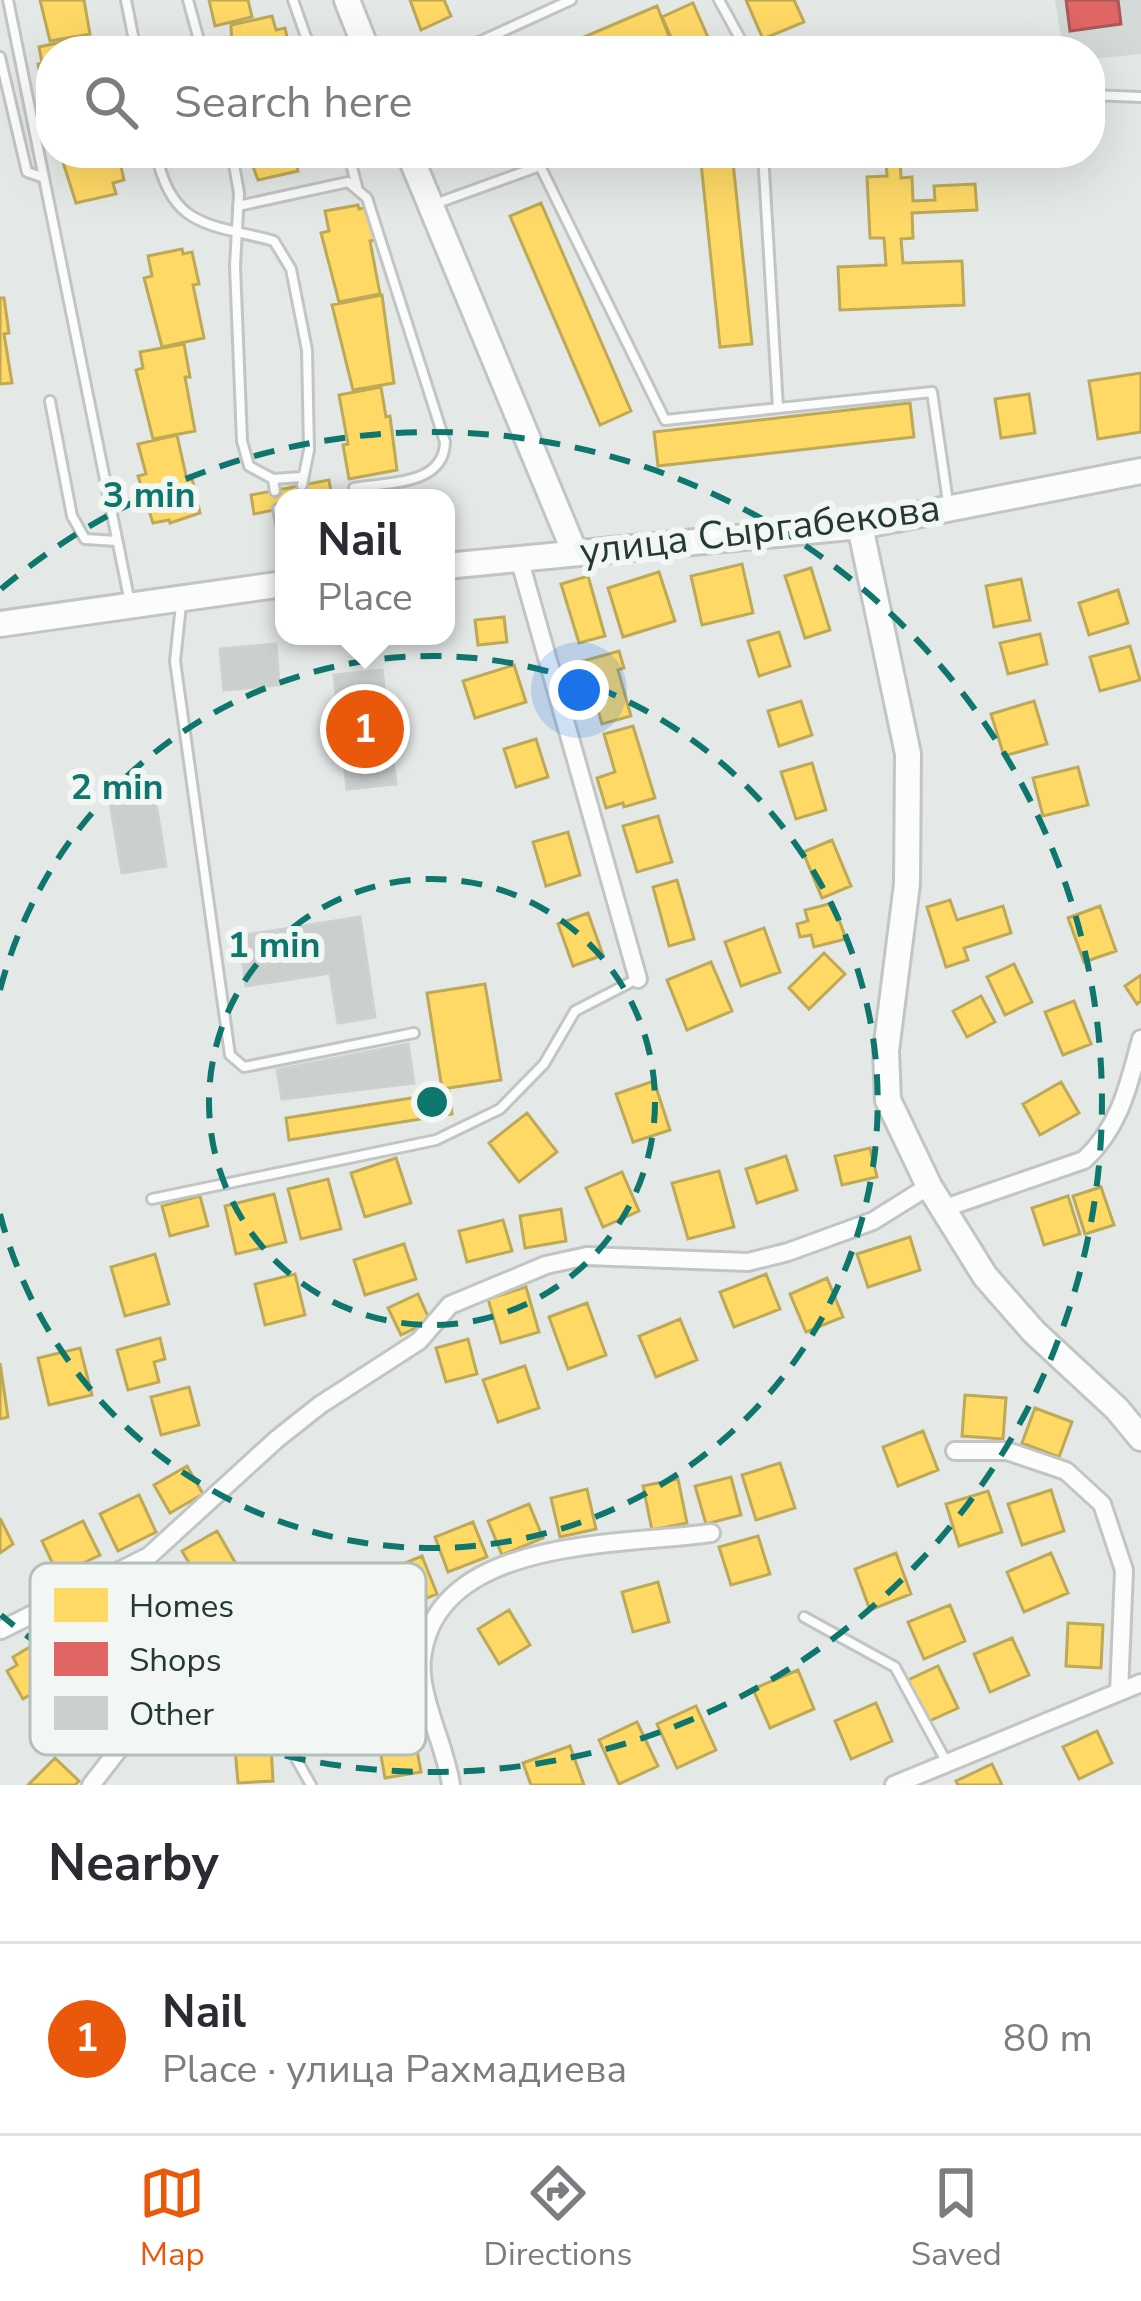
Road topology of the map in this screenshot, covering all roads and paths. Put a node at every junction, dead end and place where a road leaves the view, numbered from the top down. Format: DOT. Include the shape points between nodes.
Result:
graph roads {
  1 [pos="8,0"];
  2 [pos="125,0"];
  3 [pos="188,0"];
  4 [pos="293,0"];
  5 [pos="347,0"];
  6 [pos="572,0"];
  7 [pos="719,0"];
  8 [pos="133,36"];
  9 [pos="198,36"];
  10 [pos="306,36"];
  11 [pos="361,36"];
  12 [pos="493,36"];
  13 [pos="739,36"];
  14 [pos="0,57"];
  15 [pos="1105,96"];
  16 [pos="1141,97"];
  17 [pos="36,138"];
  18 [pos="42,168"];
  19 [pos="159,168"];
  20 [pos="234,168"];
  21 [pos="352,168"];
  22 [pos="415,168"];
  23 [pos="535,168"];
  24 [pos="541,168"];
  25 [pos="764,168"];
  26 [pos="44,178"];
  27 [pos="358,187"];
  28 [pos="238,206"];
  29 [pos="431,206"];
  30 [pos="237,231"];
  31 [pos="50,401"];
  32 [pos="778,408"];
  33 [pos="1141,470"];
  34 [pos="273,478"];
  35 [pos="354,488"];
  36 [pos="275,490"];
  37 [pos="949,508"];
  38 [pos="860,526"];
  39 [pos="117,541"];
  40 [pos="574,553"];
  41 [pos="519,558"];
  42 [pos="455,565"];
  43 [pos="275,585"];
  44 [pos="182,597"];
  45 [pos="130,604"];
  46 [pos="0,624"];
  47 [pos="638,979"];
  48 [pos="414,1033"];
  49 [pos="1141,1039"];
  50 [pos="1141,1110"];
  51 [pos="1120,1114"];
  52 [pos="928,1186"];
  53 [pos="152,1198"];
  54 [pos="942,1209"];
  55 [pos="1141,1438"];
  56 [pos="955,1451"];
  57 [pos="711,1534"];
  58 [pos="135,1563"];
  59 [pos="30,1616"];
  60 [pos="804,1617"];
  61 [pos="0,1631"];
  62 [pos="426,1648"];
  63 [pos="426,1682"];
  64 [pos="1141,1683"];
  65 [pos="1119,1692"];
  66 [pos="114,1755"];
  67 [pos="294,1755"];
  68 [pos="947,1763"];
  69 [pos="91,1785"];
  70 [pos="311,1785"];
  71 [pos="451,1785"];
  72 [pos="894,1785"];
  1 -- 17 [label="lane"];
  2 -- 8 [label="lane"];
  3 -- 9 [label="lane"];
  4 -- 10 [label="lane"];
  5 -- 11 [label="street"];
  6 -- 12 [label="lane"];
  7 -- 13 [label="lane"];
  14 -- 26 [label="lane" via="27,172"];
  15 -- 16 [label="lane"];
  18 -- 26 [label="lane"];
  19 -- 30 [label="lane" via="177,208"];
  20 -- 28 [label="lane"];
  21 -- 27 [label="lane"];
  22 -- 29 [label="street"];
  23 -- 29 [label="lane"];
  24 -- 32 [label="lane" via="665,420"];
  25 -- 32 [label="lane"];
  26 -- 39 [label="lane"];
  27 -- 28 [label="lane" via="348,182"];
  27 -- 35 [label="lane" via="445,454 423,476"];
  28 -- 30 [label="lane"];
  29 -- 40 [label="street"];
  30 -- 34 [label="lane" via="242,441 249,466"];
  30 -- 34 [label="lane" via="274,241 292,268 307,350 302,481"];
  31 -- 39 [label="lane" via="72,517 85,538"];
  32 -- 37 [label="lane" via="932,392"];
  33 -- 37 [label="street, улица Сыргабекова"];
  34 -- 36 [label="lane"];
  37 -- 38 [label="street, улица Сыргабекова"];
  38 -- 40 [label="street, улица Сыргабекова"];
  38 -- 52 [label="street" via="908,767 907,884 884,1076 896,1124"];
  39 -- 45 [label="lane"];
  40 -- 41 [label="street, улица Сыргабекова"];
  41 -- 42 [label="street, улица Сыргабекова"];
  41 -- 47 [label="street"];
  43 -- 44 [label="street"];
  44 -- 45 [label="street"];
  44 -- 48 [label="lane" via="175,661 230,1055 244,1067"];
  45 -- 46 [label="street"];
  47 -- 53 [label="lane" via="575,1011 544,1064 500,1108 436,1139"];
  49 -- 51 [label="street"];
  50 -- 51 [label="street"];
  51 -- 54 [label="street" via="1084,1160"];
  52 -- 54 [label="street"];
  52 -- 58 [label="street" via="873,1221 748,1262 587,1256 450,1305 419,1341 320,1405"];
  54 -- 55 [label="street" via="1010,1304"];
  56 -- 65 [label="street" via="1006,1451 1066,1471 1102,1504 1124,1570"];
  57 -- 62 [label="street" via="559,1549 495,1568 440,1607"];
  59 -- 61 [label="street"];
  60 -- 68 [label="lane" via="895,1667"];
  63 -- 71 [label="street"];
  64 -- 65 [label="street"];
  65 -- 68 [label="street"];
  66 -- 69 [label="street"];
  67 -- 70 [label="lane"];
  68 -- 72 [label="street"];
}
